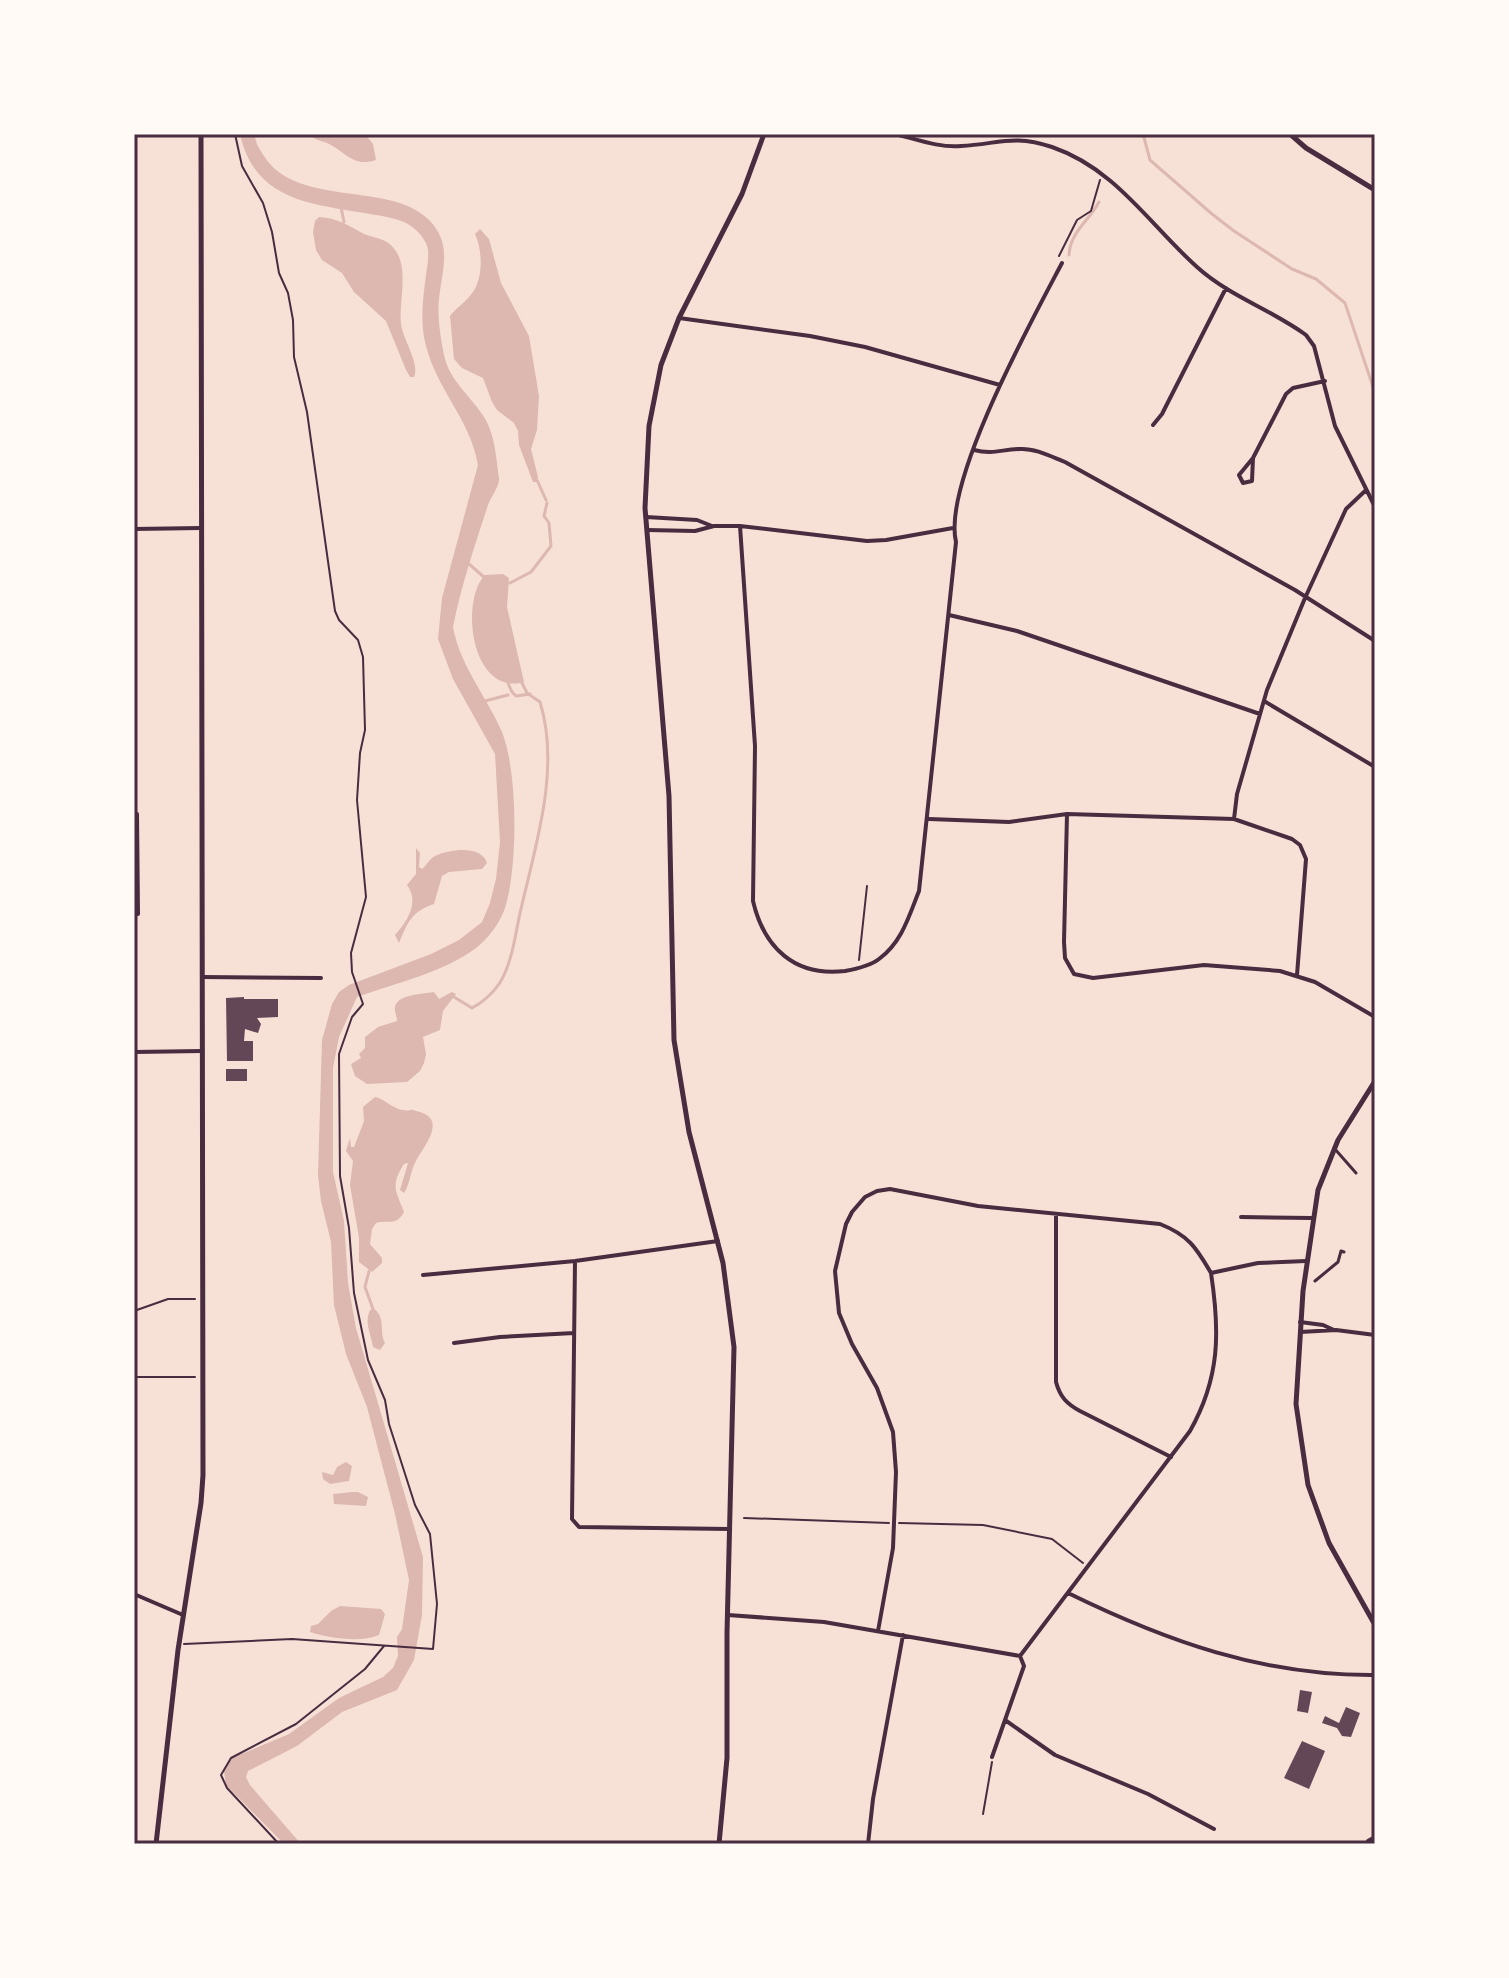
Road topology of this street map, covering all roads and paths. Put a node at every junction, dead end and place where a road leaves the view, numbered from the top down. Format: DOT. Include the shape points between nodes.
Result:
graph roads {
  1 [pos="201,134"];
  2 [pos="235,134"];
  3 [pos="764,134"];
  4 [pos="895,134"];
  5 [pos="1290,134"];
  6 [pos="1103,173"];
  7 [pos="1375,190"];
  8 [pos="1062,263"];
  9 [pos="1226,288"];
  10 [pos="679,318"];
  11 [pos="1325,381"];
  12 [pos="1000,385"];
  13 [pos="1153,425"];
  14 [pos="974,450"];
  15 [pos="1253,458"];
  16 [pos="1365,491"];
  17 [pos="1375,507"];
  18 [pos="645,517"];
  19 [pos="714,526"];
  20 [pos="740,526"];
  21 [pos="201,528"];
  22 [pos="953,528"];
  23 [pos="134,529"];
  24 [pos="647,530"];
  25 [pos="1305,598"];
  26 [pos="949,615"];
  27 [pos="1375,641"];
  28 [pos="1264,701"];
  29 [pos="1260,714"];
  30 [pos="1375,767"];
  31 [pos="134,814"];
  32 [pos="1067,814"];
  33 [pos="928,819"];
  34 [pos="1234,819"];
  35 [pos="867,886"];
  36 [pos="134,914"];
  37 [pos="859,969"];
  38 [pos="1297,975"];
  39 [pos="202,977"];
  40 [pos="321,978"];
  41 [pos="1375,1017"];
  42 [pos="202,1051"];
  43 [pos="134,1052"];
  44 [pos="1375,1081"];
  45 [pos="1334,1148"];
  46 [pos="1356,1173"];
  47 [pos="1056,1214"];
  48 [pos="1241,1217"];
  49 [pos="1312,1218"];
  50 [pos="718,1241"];
  51 [pos="1344,1252"];
  52 [pos="575,1261"];
  53 [pos="1306,1261"];
  54 [pos="1211,1273"];
  55 [pos="423,1275"];
  56 [pos="1315,1281"];
  57 [pos="203,1299"];
  58 [pos="134,1311"];
  59 [pos="1300,1322"];
  60 [pos="1336,1330"];
  61 [pos="1300,1332"];
  62 [pos="574,1333"];
  63 [pos="1375,1335"];
  64 [pos="454,1343"];
  65 [pos="134,1377"];
  66 [pos="204,1378"];
  67 [pos="1171,1457"];
  68 [pos="744,1518"];
  69 [pos="895,1523"];
  70 [pos="730,1529"];
  71 [pos="1087,1566"];
  72 [pos="1067,1593"];
  73 [pos="134,1594"];
  74 [pos="183,1615"];
  75 [pos="728,1615"];
  76 [pos="1375,1625"];
  77 [pos="878,1631"];
  78 [pos="903,1635"];
  79 [pos="179,1644"];
  80 [pos="384,1645"];
  81 [pos="1020,1656"];
  82 [pos="1375,1675"];
  83 [pos="1005,1720"];
  84 [pos="992,1757"];
  85 [pos="983,1814"];
  86 [pos="1214,1829"];
  87 [pos="1375,1837"];
  88 [pos="1368,1841"];
  89 [pos="156,1844"];
  90 [pos="279,1844"];
  91 [pos="719,1844"];
  92 [pos="868,1844"];
  1 -- 21 [label="main road"];
  2 -- 80 [label="path" via="242,166 263,203 288,293 335,611 358,640 363,657 365,730 357,800 366,897 351,953 363,1004 352,1017 339,1054 340,1176 368,1360 415,1505 430,1534 437,1604 433,1649"];
  3 -- 10 [label="main road" via="742,194"];
  4 -- 6 [label="street" via="960,146 1028,141 1080,158"];
  5 -- 7 [label="main road"];
  6 -- 8 [label="path" via="1091,211 1077,220 1063,248 1058,259"];
  6 -- 9 [label="street" via="1198,268"];
  8 -- 12 [label="street"];
  9 -- 11 [label="street" via="1306,335"];
  9 -- 13 [label="street"];
  10 -- 12 [label="street" via="865,347"];
  10 -- 18 [label="main road" via="653,397"];
  11 -- 15 [label="street" via="1286,394"];
  11 -- 16 [label="street" via="1335,426"];
  12 -- 14 [label="street"];
  14 -- 22 [label="street"];
  14 -- 25 [label="street" via="1029,450 1065,462"];
  15 -- 15 [label="street" via="1239,475 1243,483 1252,481"];
  16 -- 17 [label="street"];
  16 -- 25 [label="street" via="1346,509"];
  18 -- 19 [label="street"];
  18 -- 24 [label="main road"];
  19 -- 20 [label="street"];
  19 -- 24 [label="street"];
  20 -- 22 [label="street" via="867,541"];
  20 -- 37 [label="street" via="755,746 757,920 773,947 793,962 826,973"];
  21 -- 23 [label="street"];
  21 -- 39 [label="main road"];
  22 -- 26 [label="street"];
  24 -- 50 [label="main road" via="669,796 674,1040 689,1132"];
  25 -- 27 [label="street"];
  25 -- 28 [label="street"];
  26 -- 29 [label="street" via="1017,631"];
  26 -- 33 [label="street"];
  28 -- 29 [label="street"];
  28 -- 30 [label="street"];
  29 -- 34 [label="street"];
  31 -- 36 [label="street"];
  32 -- 33 [label="street" via="1009,822"];
  32 -- 34 [label="street"];
  32 -- 38 [label="street" via="1064,942 1074,974 1093,978 1204,965"];
  33 -- 37 [label="street" via="919,891 902,935 879,959"];
  34 -- 38 [label="street" via="1292,839 1304,852"];
  35 -- 37 [label="path"];
  38 -- 41 [label="street"];
  39 -- 40 [label="street"];
  39 -- 42 [label="main road"];
  42 -- 43 [label="street"];
  42 -- 57 [label="main road"];
  44 -- 45 [label="main road"];
  45 -- 46 [label="street"];
  45 -- 49 [label="main road"];
  47 -- 54 [label="street" via="1160,1224 1180,1232 1198,1249"];
  47 -- 67 [label="street" via="1059,1393 1080,1411"];
  47 -- 69 [label="street" via="890,1189 865,1197 852,1212 835,1271 839,1313 893,1432"];
  48 -- 49 [label="street"];
  49 -- 53 [label="main road"];
  50 -- 52 [label="street"];
  50 -- 70 [label="main road" via="734,1347"];
  51 -- 56 [label="street"];
  52 -- 55 [label="street"];
  52 -- 62 [label="street"];
  53 -- 54 [label="street" via="1258,1263"];
  53 -- 59 [label="main road"];
  54 -- 67 [label="street" via="1217,1350 1205,1405"];
  57 -- 58 [label="path" via="168,1299"];
  57 -- 66 [label="main road"];
  59 -- 60 [label="street"];
  59 -- 61 [label="main road"];
  60 -- 61 [label="street"];
  60 -- 63 [label="street"];
  61 -- 76 [label="main road" via="1296,1404 1308,1485 1329,1543"];
  62 -- 64 [label="street"];
  62 -- 70 [label="street" via="572,1519 579,1527"];
  65 -- 66 [label="path"];
  66 -- 74 [label="main road" via="201,1503"];
  67 -- 71 [label="street"];
  68 -- 69 [label="path"];
  69 -- 71 [label="path" via="983,1525 1052,1539"];
  69 -- 77 [label="street"];
  70 -- 75 [label="main road"];
  71 -- 72 [label="street"];
  72 -- 81 [label="street"];
  72 -- 82 [label="street" via="1206,1651 1321,1673"];
  73 -- 74 [label="street"];
  74 -- 79 [label="main road"];
  75 -- 77 [label="street"];
  75 -- 91 [label="main road" via="727,1758"];
  77 -- 78 [label="street"];
  78 -- 81 [label="street"];
  78 -- 92 [label="street"];
  79 -- 80 [label="path" via="292,1639"];
  79 -- 89 [label="main road"];
  80 -- 90 [label="path" via="365,1669 296,1724 231,1758 223,1770 227,1788"];
  81 -- 83 [label="street" via="1024,1666"];
  83 -- 84 [label="street"];
  83 -- 86 [label="street" via="1055,1755"];
  84 -- 85 [label="path"];
  87 -- 88 [label="street"];
}
